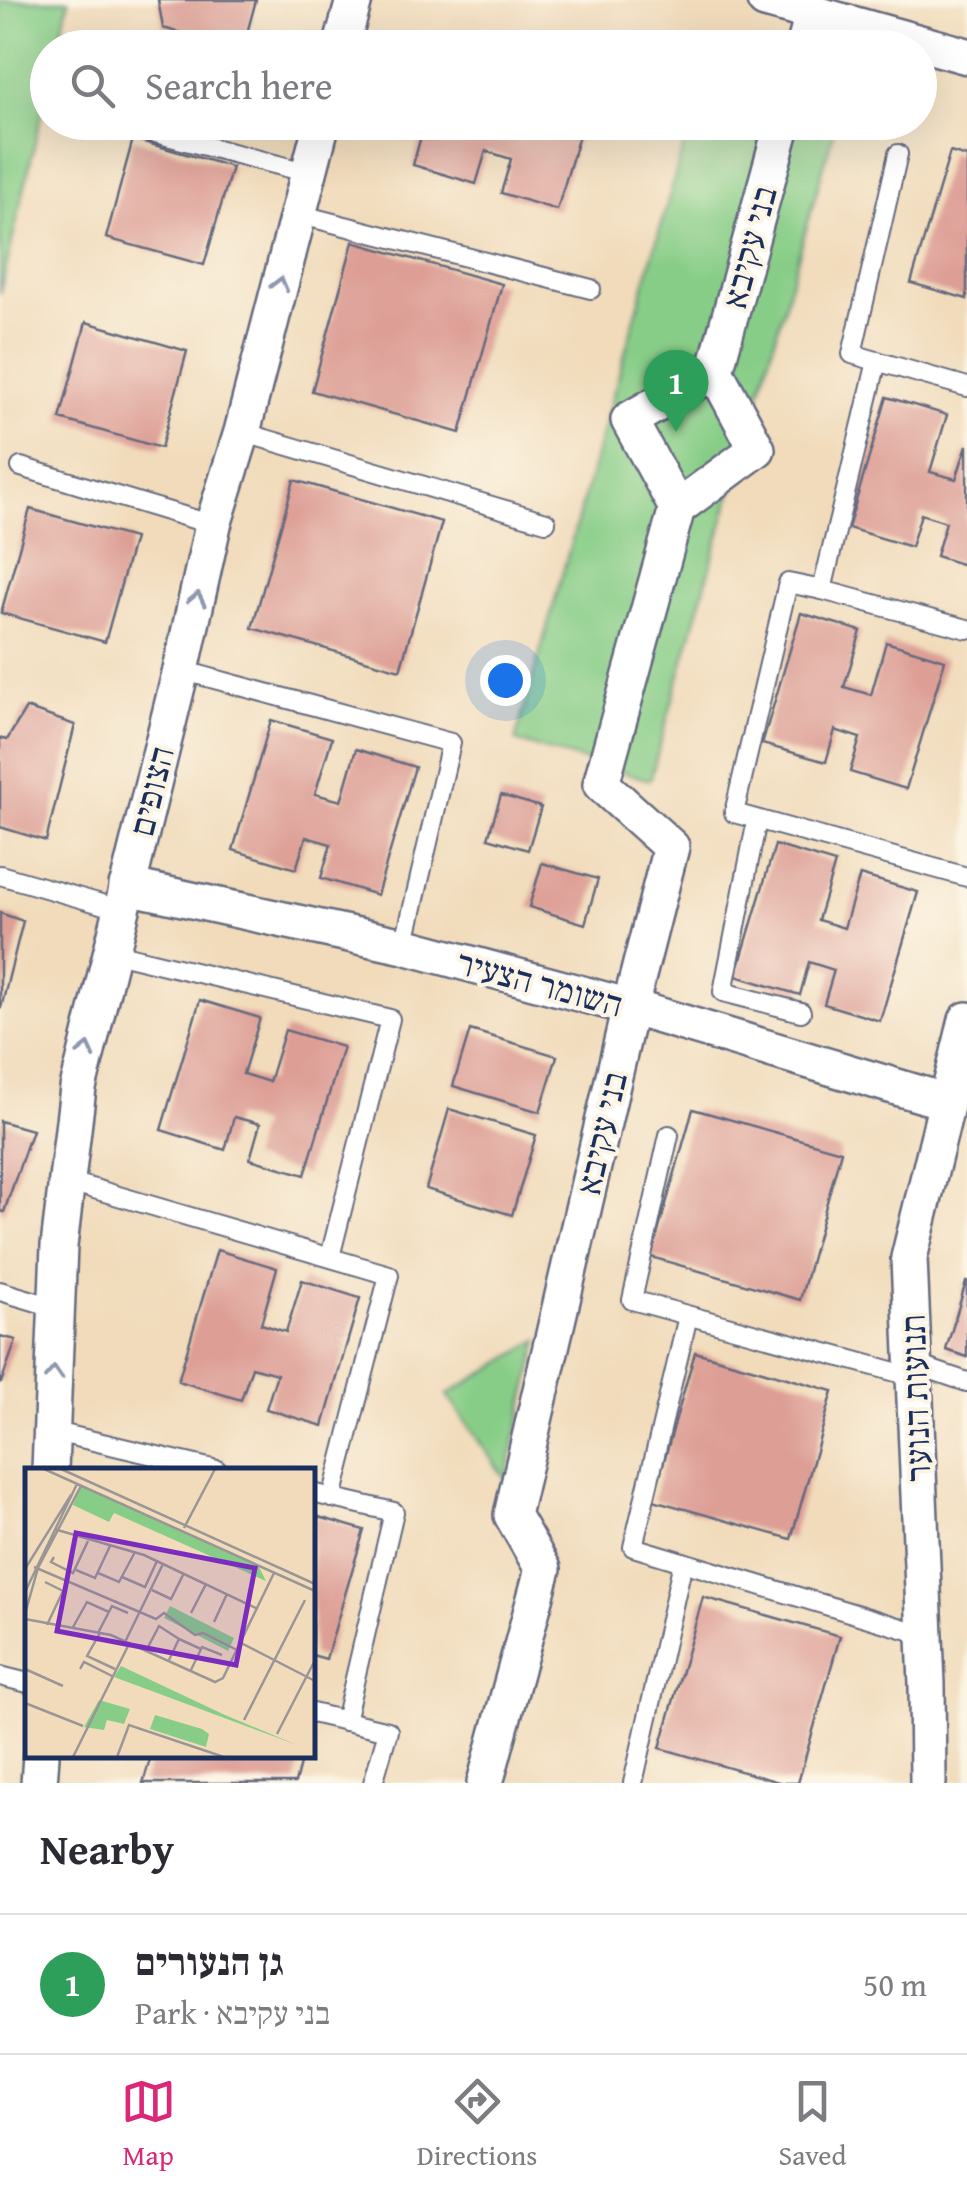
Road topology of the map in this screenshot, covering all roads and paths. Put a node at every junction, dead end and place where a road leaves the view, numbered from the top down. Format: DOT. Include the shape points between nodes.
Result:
graph roads {
  1 [pos="354,0"];
  2 [pos="765,0"];
  3 [pos="346,30"];
  4 [pos="808,30"];
  5 [pos="937,51"];
  6 [pos="967,56"];
  7 [pos="182,140"];
  8 [pos="317,140"];
  9 [pos="779,140"];
  10 [pos="898,154"];
  11 [pos="308,173"];
  12 [pos="298,214"];
  13 [pos="590,288"];
  14 [pos="877,361"];
  15 [pos="715,371"];
  16 [pos="967,387"];
  17 [pos="242,432"];
  18 [pos="21,467"];
  19 [pos="677,508"];
  20 [pos="546,522"];
  21 [pos="213,525"];
  22 [pos="822,590"];
  23 [pos="967,629"];
  24 [pos="182,670"];
  25 [pos="757,820"];
  26 [pos="0,875"];
  27 [pos="967,877"];
  28 [pos="124,898"];
  29 [pos="404,946"];
  30 [pos="111,952"];
  31 [pos="630,1007"];
  32 [pos="801,1012"];
  33 [pos="967,1020"];
  34 [pos="962,1060"];
  35 [pos="947,1102"];
  36 [pos="669,1135"];
  37 [pos="67,1181"];
  38 [pos="330,1257"];
  39 [pos="0,1291"];
  40 [pos="57,1308"];
  41 [pos="688,1316"];
  42 [pos="914,1371"];
  43 [pos="967,1382"];
  44 [pos="51,1431"];
  45 [pos="50,1468"];
  46 [pos="209,1468"];
  47 [pos="315,1494"];
  48 [pos="332,1498"];
  49 [pos="683,1562"];
  50 [pos="925,1634"];
  51 [pos="0,1676"];
  52 [pos="25,1682"];
  53 [pos="315,1714"];
  54 [pos="345,1720"];
  55 [pos="42,1758"];
  56 [pos="39,1783"];
  57 [pos="373,1783"];
  58 [pos="485,1783"];
  59 [pos="633,1783"];
  60 [pos="928,1783"];
  1 -- 3 [label="street"];
  2 -- 4 [label="street"];
  5 -- 6 [label="street"];
  7 -- 11 [label="lane"];
  8 -- 11 [label="street, הצופים"];
  9 -- 15 [label="street, בני עקיבא"];
  10 -- 14 [label="lane" via="852,354"];
  11 -- 12 [label="street, הצופים"];
  12 -- 13 [label="lane"];
  17 -- 12 [label="street, הצופים, one-way"];
  14 -- 16 [label="lane"];
  14 -- 22 [label="lane"];
  15 -- 19 [label="street" via="757,448"];
  15 -- 19 [label="street" via="629,420"];
  17 -- 20 [label="lane"];
  17 -- 21 [label="street, הצופים"];
  18 -- 21 [label="lane"];
  19 -- 31 [label="street, בני עקיבא" via="601,784 671,846"];
  24 -- 21 [label="street, הצופים, one-way"];
  22 -- 23 [label="lane"];
  22 -- 25 [label="lane" via="788,584 734,814"];
  24 -- 28 [label="street, הצופים"];
  24 -- 29 [label="lane" via="451,743"];
  25 -- 27 [label="lane"];
  25 -- 32 [label="lane" via="723,992"];
  26 -- 28 [label="lane"];
  28 -- 29 [label="street, השומר הצעיר"];
  28 -- 30 [label="street, הצופים"];
  29 -- 31 [label="street, השומר הצעיר"];
  37 -- 30 [label="street, הצופים, one-way" via="78,1088"];
  30 -- 38 [label="lane" via="390,1019"];
  31 -- 35 [label="street, השומר הצעיר"];
  31 -- 58 [label="street, בני עקיבא" via="512,1516 543,1569"];
  33 -- 34 [label="street, תנועות הנוער"];
  34 -- 35 [label="street, תנועות הנוער"];
  35 -- 42 [label="street, תנועות הנוער" via="909,1258"];
  36 -- 41 [label="lane" via="632,1300"];
  37 -- 38 [label="lane"];
  37 -- 40 [label="street, הצופים"];
  38 -- 48 [label="lane" via="389,1274"];
  39 -- 40 [label="lane"];
  44 -- 40 [label="street, הצופים, one-way"];
  41 -- 42 [label="lane"];
  41 -- 49 [label="lane" via="633,1547"];
  42 -- 43 [label="lane"];
  42 -- 50 [label="street, תנועות הנוער"];
  44 -- 45 [label="street, הצופים"];
  44 -- 46 [label="lane"];
  47 -- 48 [label="lane"];
  48 -- 54 [label="lane" via="394,1512"];
  49 -- 50 [label="lane"];
  49 -- 59 [label="lane"];
  50 -- 60 [label="street, תנועות הנוער"];
  51 -- 52 [label="lane"];
  53 -- 54 [label="lane"];
  54 -- 57 [label="lane" via="388,1731"];
  55 -- 56 [label="street"];
}
